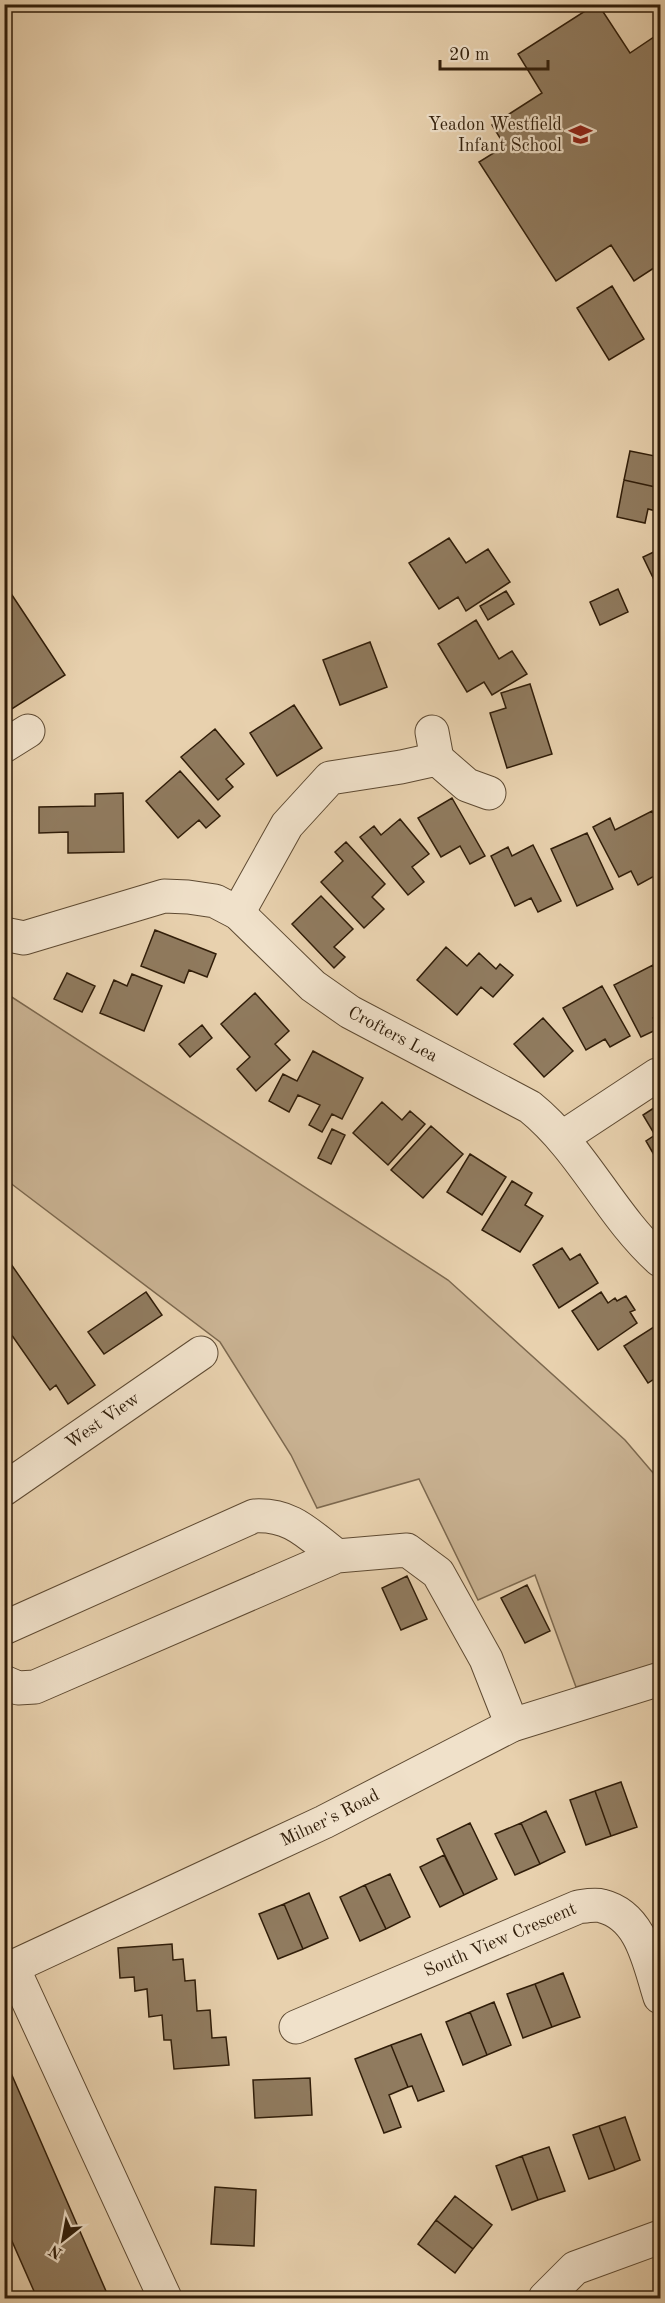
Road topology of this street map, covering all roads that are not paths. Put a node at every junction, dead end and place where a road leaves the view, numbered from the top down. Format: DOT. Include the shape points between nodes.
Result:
graph roads {
  1 [pos="489,793"];
  2 [pos="238,913"];
  3 [pos="4,934"];
  4 [pos="657,1076"];
  5 [pos="563,1137"];
  6 [pos="660,1260"];
  7 [pos="201,1353"];
  8 [pos="4,1489"];
  9 [pos="337,1556"];
  10 [pos="4,1628"];
  11 [pos="660,1679"];
  12 [pos="4,1682"];
  13 [pos="512,1725"];
  14 [pos="8,1969"];
  15 [pos="660,1997"];
  16 [pos="296,2027"];
  17 [pos="660,2237"];
  18 [pos="165,2298"];
  19 [pos="545,2298"];
  1 -- 2 [label="street" via="467,785 435,746 401,767 330,778 287,825"];
  2 -- 3 [label="street, Crofters Lea" via="215,902 164,896 24,938"];
  2 -- 5 [label="street, Crofters Lea" via="313,986 350,1012 530,1107"];
  4 -- 5 [label="street"];
  5 -- 6 [label="street, Crofters Lea"];
  7 -- 8 [label="street, West View"];
  9 -- 10 [label="street" via="288,1520 254,1516"];
  9 -- 12 [label="street" via="35,1687 18,1688"];
  9 -- 13 [label="street" via="407,1550 438,1573 486,1659"];
  11 -- 13 [label="street, Milner's Road"];
  13 -- 14 [label="street, Milner's Road" via="324,1822 193,1868"];
  14 -- 18 [label="street"];
  15 -- 16 [label="street, South View Crescent" via="638,1931 622,1915 600,1905 578,1907"];
  17 -- 19 [label="street" via="574,2268"];
}
